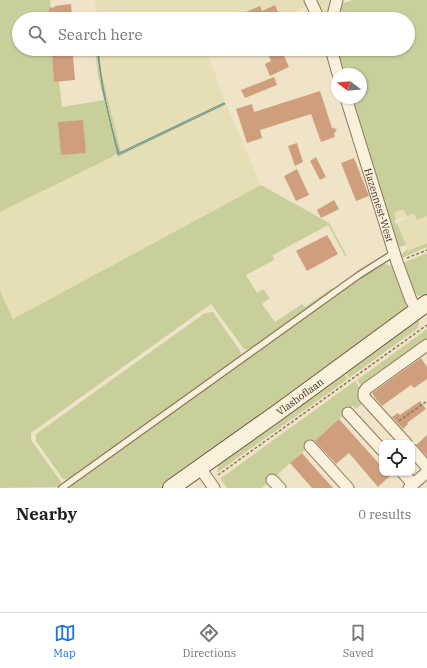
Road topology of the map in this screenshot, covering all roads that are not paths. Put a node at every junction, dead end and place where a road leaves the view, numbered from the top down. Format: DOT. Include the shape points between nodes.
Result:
graph roads {
  1 [pos="310,0"];
  2 [pos="337,0"];
  3 [pos="316,12"];
  4 [pos="334,12"];
  5 [pos="332,56"];
  6 [pos="336,68"];
  7 [pos="348,104"];
  8 [pos="395,258"];
  9 [pos="422,306"];
  10 [pos="427,345"];
  11 [pos="348,413"];
  12 [pos="403,440"];
  13 [pos="310,446"];
  14 [pos="379,447"];
  15 [pos="415,453"];
  16 [pos="427,467"];
  17 [pos="200,468"];
  18 [pos="427,472"];
  19 [pos="405,476"];
  20 [pos="212,485"];
  21 [pos="411,486"];
  22 [pos="62,488"];
  23 [pos="171,488"];
  24 [pos="348,488"];
  1 -- 3 [label="street"];
  2 -- 4 [label="street"];
  5 -- 6 [label="street"];
  7 -- 8 [label="street, Hazennest-West"];
  8 -- 9 [label="street, Hazennest-West" via="411,300"];
  8 -- 22 [label="lane" via="359,275"];
  9 -- 17 [label="street, Vlashoflaan"];
  10 -- 12 [label="street" via="364,392 364,397"];
  11 -- 14 [label="street"];
  13 -- 24 [label="street"];
  15 -- 16 [label="street"];
  17 -- 20 [label="street"];
  17 -- 23 [label="street, Vlashoflaan"];
  18 -- 21 [label="street"];
  19 -- 21 [label="street"];
}
